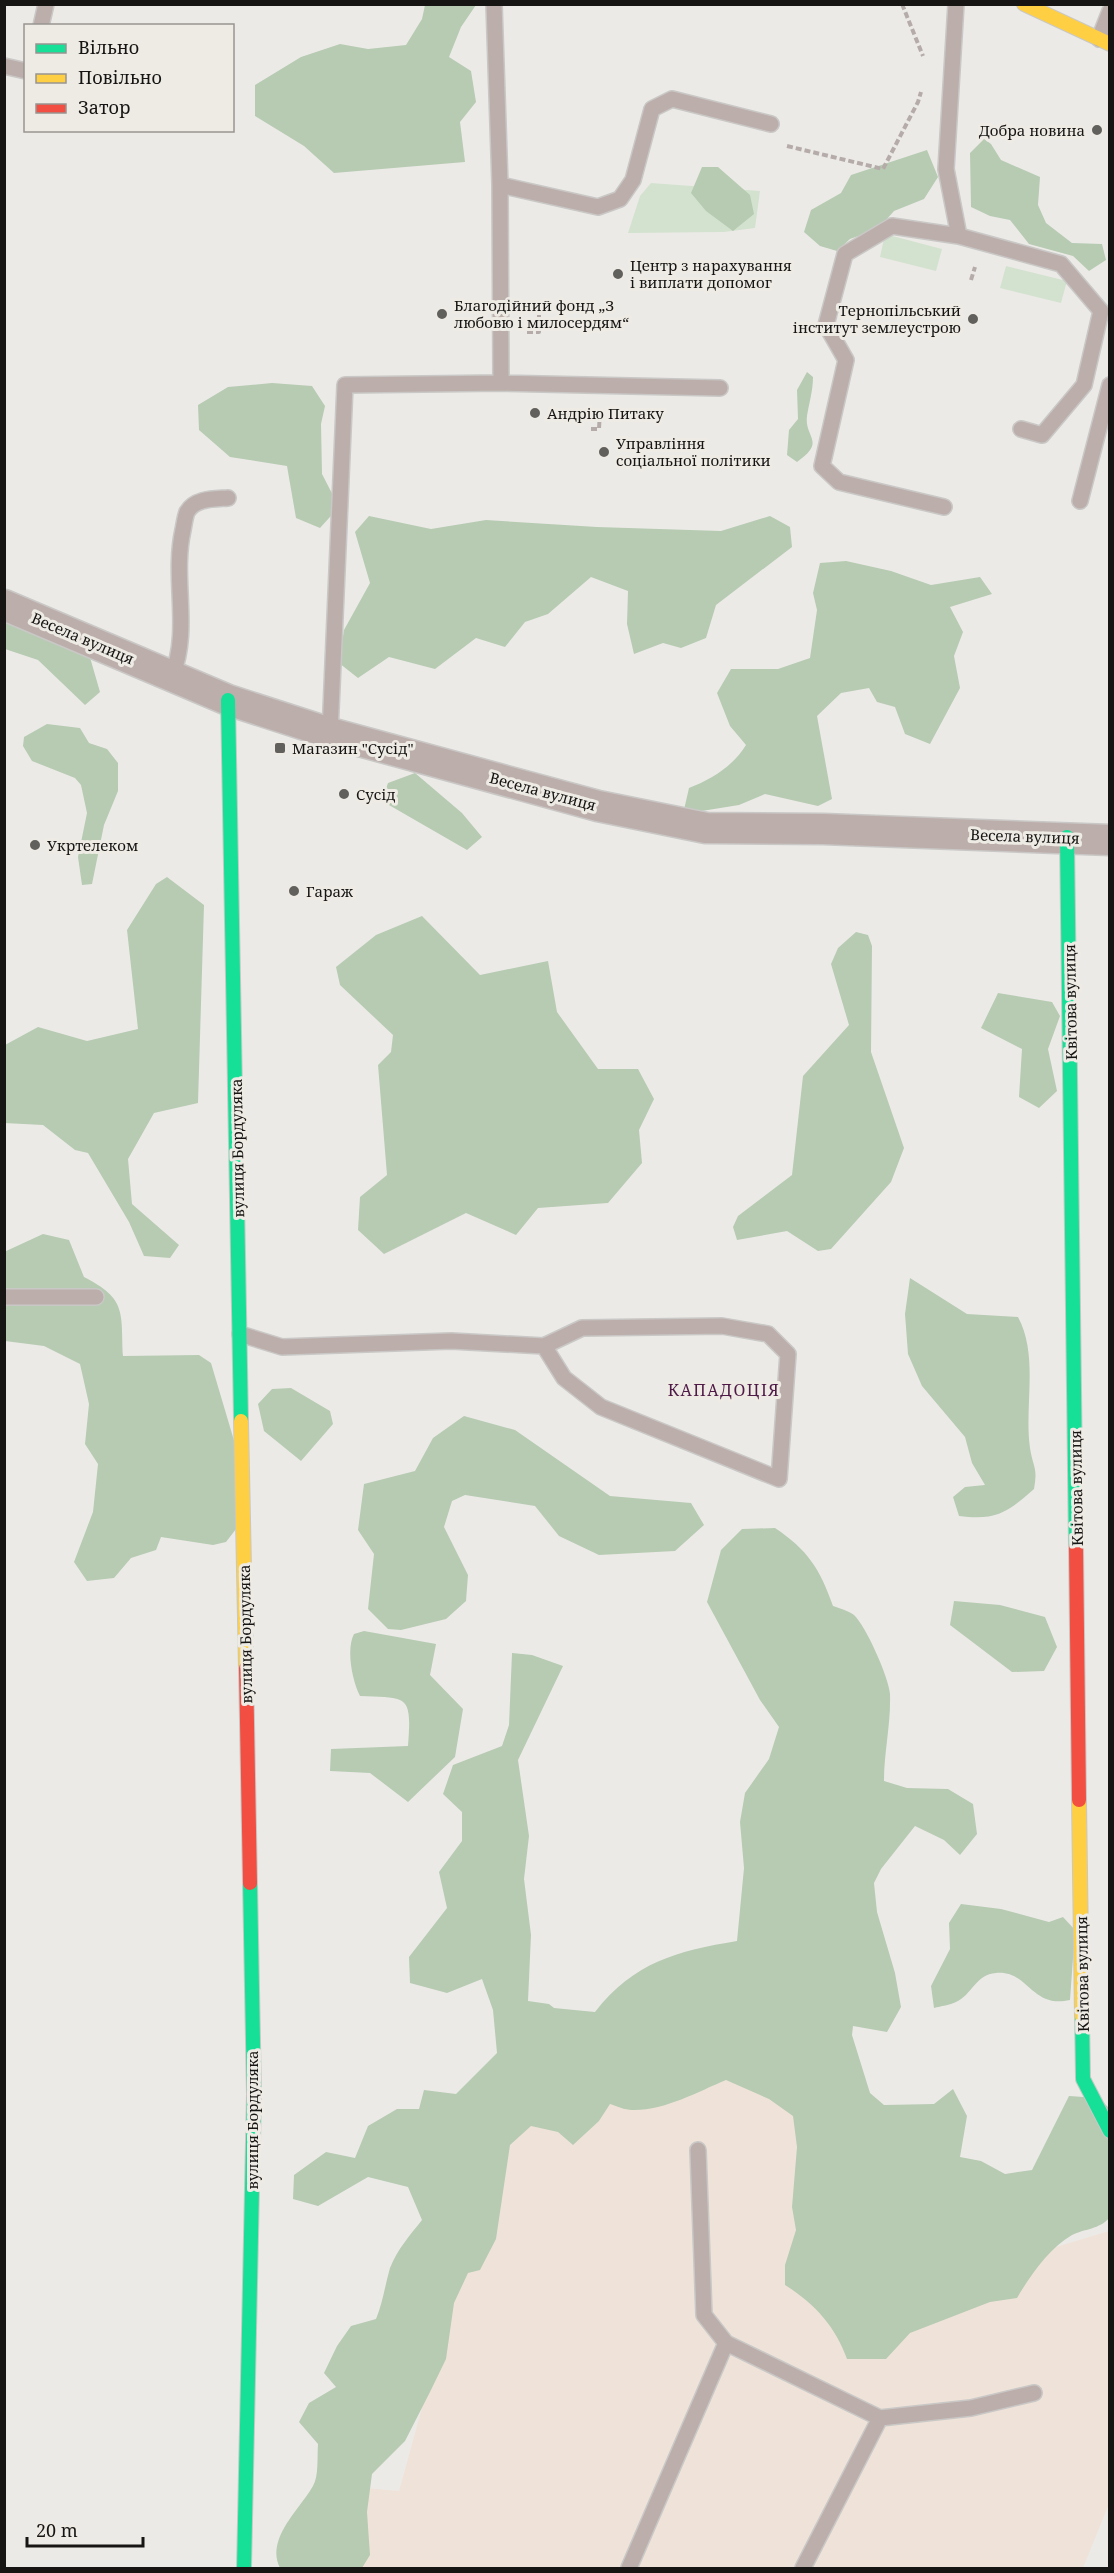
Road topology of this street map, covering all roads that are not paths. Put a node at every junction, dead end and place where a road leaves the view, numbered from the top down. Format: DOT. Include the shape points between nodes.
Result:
graph roads {
  1 [pos="46,4"];
  2 [pos="494,4"];
  3 [pos="956,4"];
  4 [pos="1024,4"];
  5 [pos="1110,11"];
  6 [pos="41,24"];
  7 [pos="1104,41"];
  8 [pos="4,66"];
  9 [pos="24,71"];
  10 [pos="771,124"];
  11 [pos="500,185"];
  12 [pos="959,236"];
  13 [pos="501,383"];
  14 [pos="1110,385"];
  15 [pos="720,388"];
  16 [pos="1021,429"];
  17 [pos="228,498"];
  18 [pos="1080,501"];
  19 [pos="944,507"];
  20 [pos="4,605"];
  21 [pos="172,676"];
  22 [pos="228,700"];
  23 [pos="330,733"];
  24 [pos="1067,837"];
  25 [pos="1110,840"];
  26 [pos="4,1297"];
  27 [pos="96,1297"];
  28 [pos="240,1334"];
  29 [pos="544,1346"];
  30 [pos="1110,2132"];
  31 [pos="698,2150"];
  32 [pos="726,2343"];
  33 [pos="1034,2393"];
  34 [pos="880,2418"];
  35 [pos="244,2568"];
  36 [pos="629,2568"];
  37 [pos="802,2568"];
  1 -- 6 [label="lane"];
  2 -- 11 [label="lane"];
  3 -- 12 [label="lane" via="946,169"];
  4 -- 7 [label="street"];
  5 -- 7 [label="lane"];
  8 -- 9 [label="lane"];
  10 -- 11 [label="lane" via="672,99 652,109 633,180 620,199 598,207"];
  11 -- 13 [label="lane"];
  12 -- 16 [label="lane" via="1061,264 1101,311 1084,385 1042,435"];
  12 -- 19 [label="lane" via="892,226 845,254 826,325 846,360 822,466 839,482"];
  13 -- 15 [label="lane"];
  13 -- 23 [label="lane" via="345,385"];
  14 -- 18 [label="lane"];
  17 -- 21 [label="lane" via="203,499 187,511 178,557 182,643"];
  20 -- 21 [label="street, Весела вулиця"];
  21 -- 22 [label="street, Весела вулиця"];
  22 -- 23 [label="street, Весела вулиця"];
  22 -- 28 [label="street, вулиця Бордуляка"];
  23 -- 24 [label="street, Весела вулиця" via="598,806 706,828"];
  24 -- 25 [label="street, Весела вулиця"];
  24 -- 30 [label="street, Квітова вулиця" via="1083,2079"];
  26 -- 27 [label="lane"];
  28 -- 29 [label="lane" via="282,1347 452,1341"];
  28 -- 35 [label="street, вулиця Бордуляка" via="254,2094"];
  29 -- 29 [label="lane" via="564,1378 601,1407 779,1479 788,1354 768,1334 722,1326 582,1328"];
  31 -- 32 [label="lane" via="704,2314"];
  32 -- 34 [label="lane"];
  32 -- 36 [label="lane"];
  33 -- 34 [label="lane" via="970,2408"];
  34 -- 37 [label="lane"];
}
